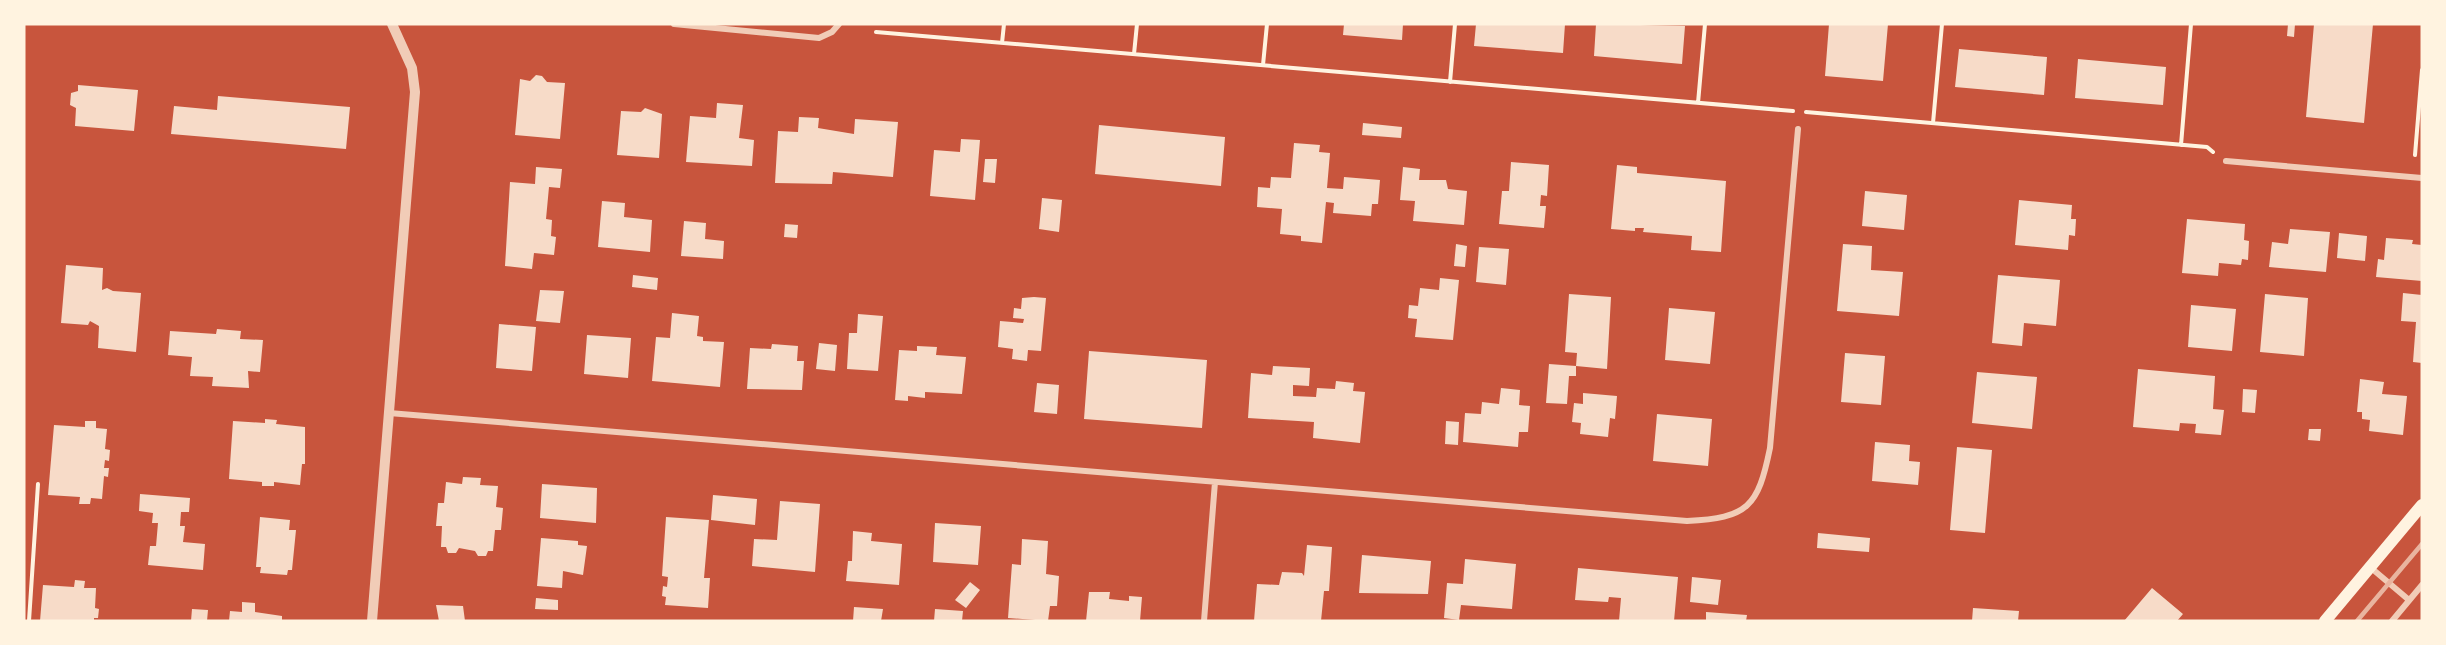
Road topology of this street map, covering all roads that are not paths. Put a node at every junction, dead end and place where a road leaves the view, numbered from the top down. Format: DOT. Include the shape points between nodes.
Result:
graph roads {
  1 [pos="392,24"];
  2 [pos="674,24"];
  3 [pos="839,24"];
  4 [pos="1798,129"];
  5 [pos="2226,161"];
  6 [pos="2422,178"];
  7 [pos="389,413"];
  8 [pos="1215,482"];
  9 [pos="2422,505"];
  10 [pos="2370,567"];
  11 [pos="2422,585"];
  12 [pos="2409,600"];
  13 [pos="372,621"];
  14 [pos="1204,621"];
  15 [pos="2325,621"];
  16 [pos="2392,621"];
  1 -- 7 [label="street" via="412,68 415,92"];
  2 -- 3 [label="street" via="819,38"];
  4 -- 8 [label="street" via="1772,436 1766,466 1749,506 1719,519 1687,521"];
  5 -- 6 [label="street"];
  7 -- 8 [label="street"];
  7 -- 13 [label="street"];
  8 -- 14 [label="street"];
  9 -- 10 [label="main road"];
  10 -- 12 [label="street"];
  10 -- 15 [label="main road"];
  11 -- 12 [label="street"];
  12 -- 16 [label="street"];
}
